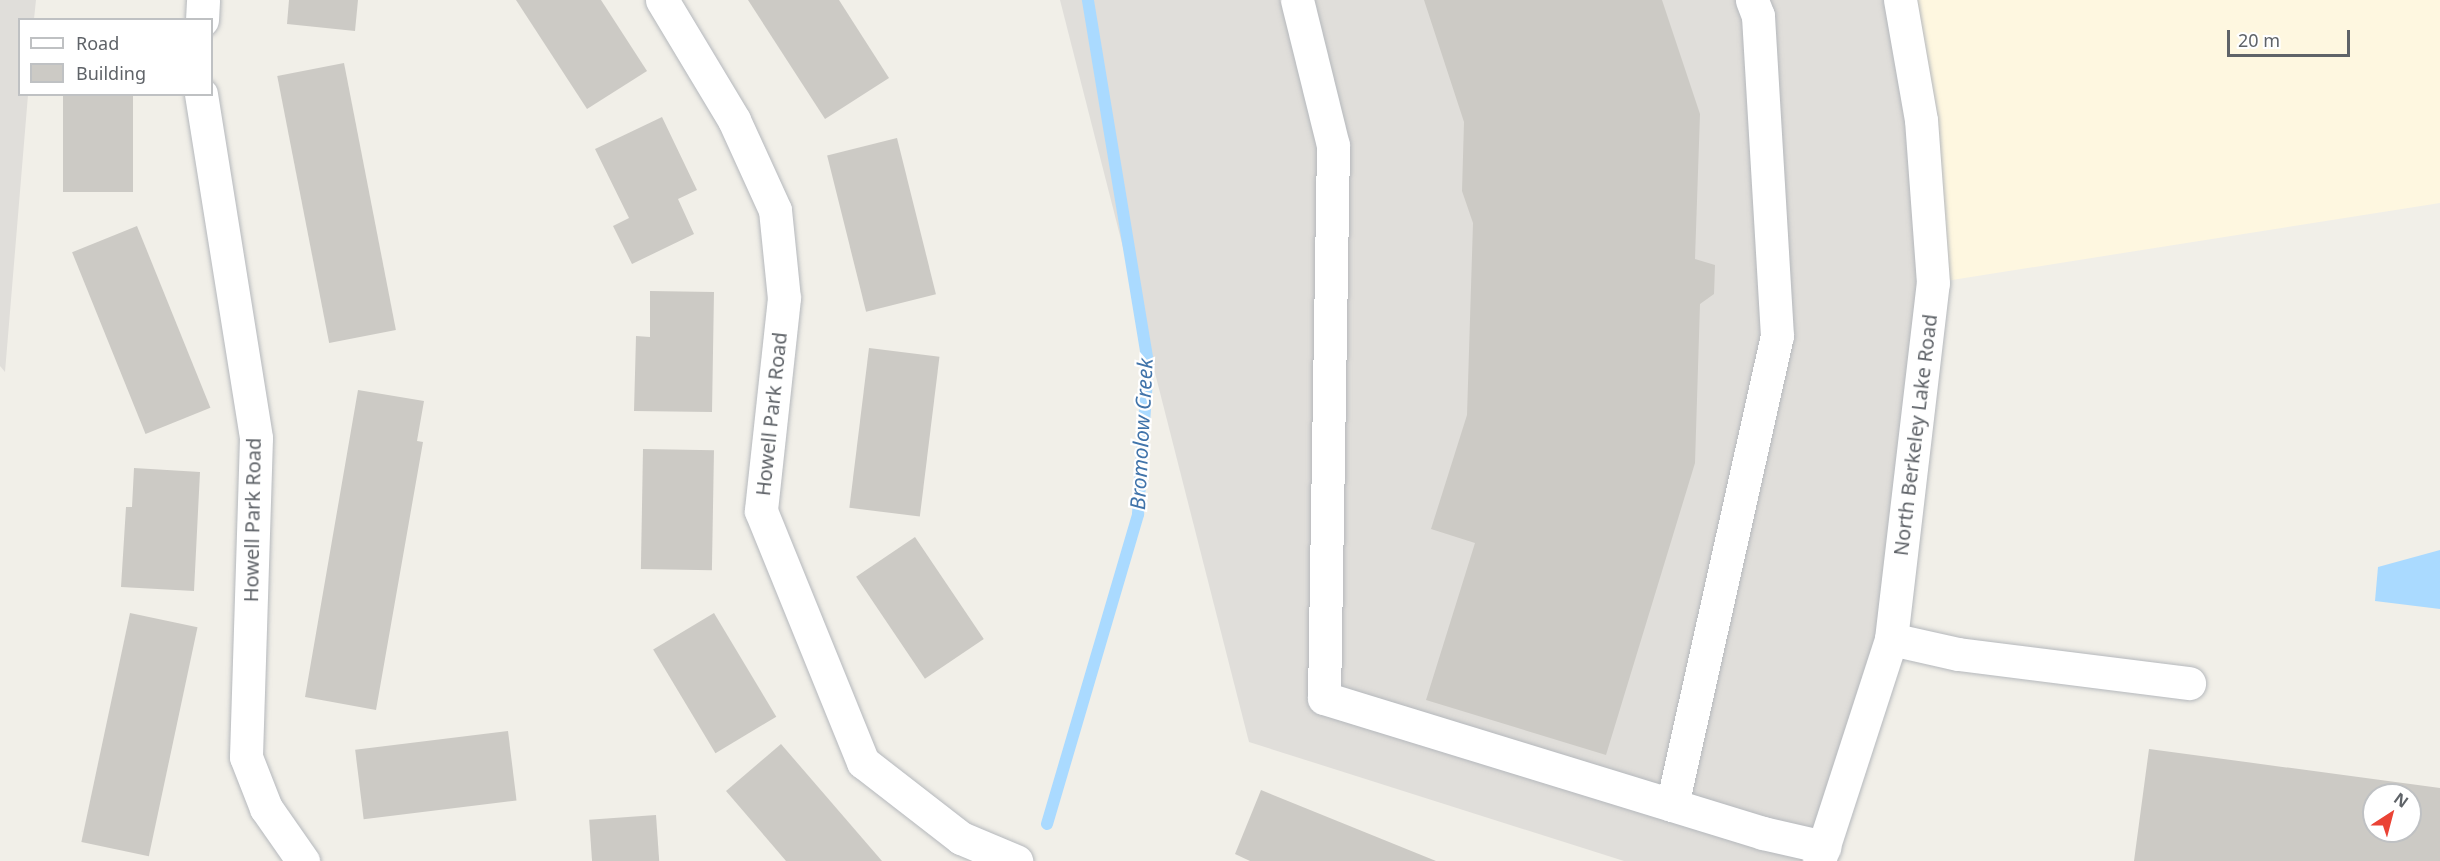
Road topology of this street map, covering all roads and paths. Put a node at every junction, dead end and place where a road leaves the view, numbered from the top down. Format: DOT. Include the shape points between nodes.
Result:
graph roads {
  1 [pos="203,0"];
  2 [pos="662,0"];
  3 [pos="1297,0"];
  4 [pos="1752,0"];
  5 [pos="1900,0"];
  6 [pos="202,18"];
  7 [pos="201,96"];
  8 [pos="1891,639"];
  9 [pos="2189,683"];
  10 [pos="1672,805"];
  11 [pos="1821,854"];
  12 [pos="303,861"];
  13 [pos="1016,861"];
  1 -- 6 [label="street"];
  2 -- 13 [label="street, Howell Park Road" via="734,120 775,210 784,298 760,511 863,762 961,838"];
  3 -- 10 [label="street" via="1333,145 1324,698"];
  4 -- 10 [label="street" via="1758,16 1777,336"];
  5 -- 8 [label="street, North Berkeley Lake Road" via="1921,120 1933,283"];
  7 -- 12 [label="street, Howell Park Road" via="256,438 246,758 266,808"];
  8 -- 9 [label="street" via="1958,654"];
  8 -- 11 [label="street, North Berkeley Lake Road"];
  10 -- 11 [label="street"];
}
